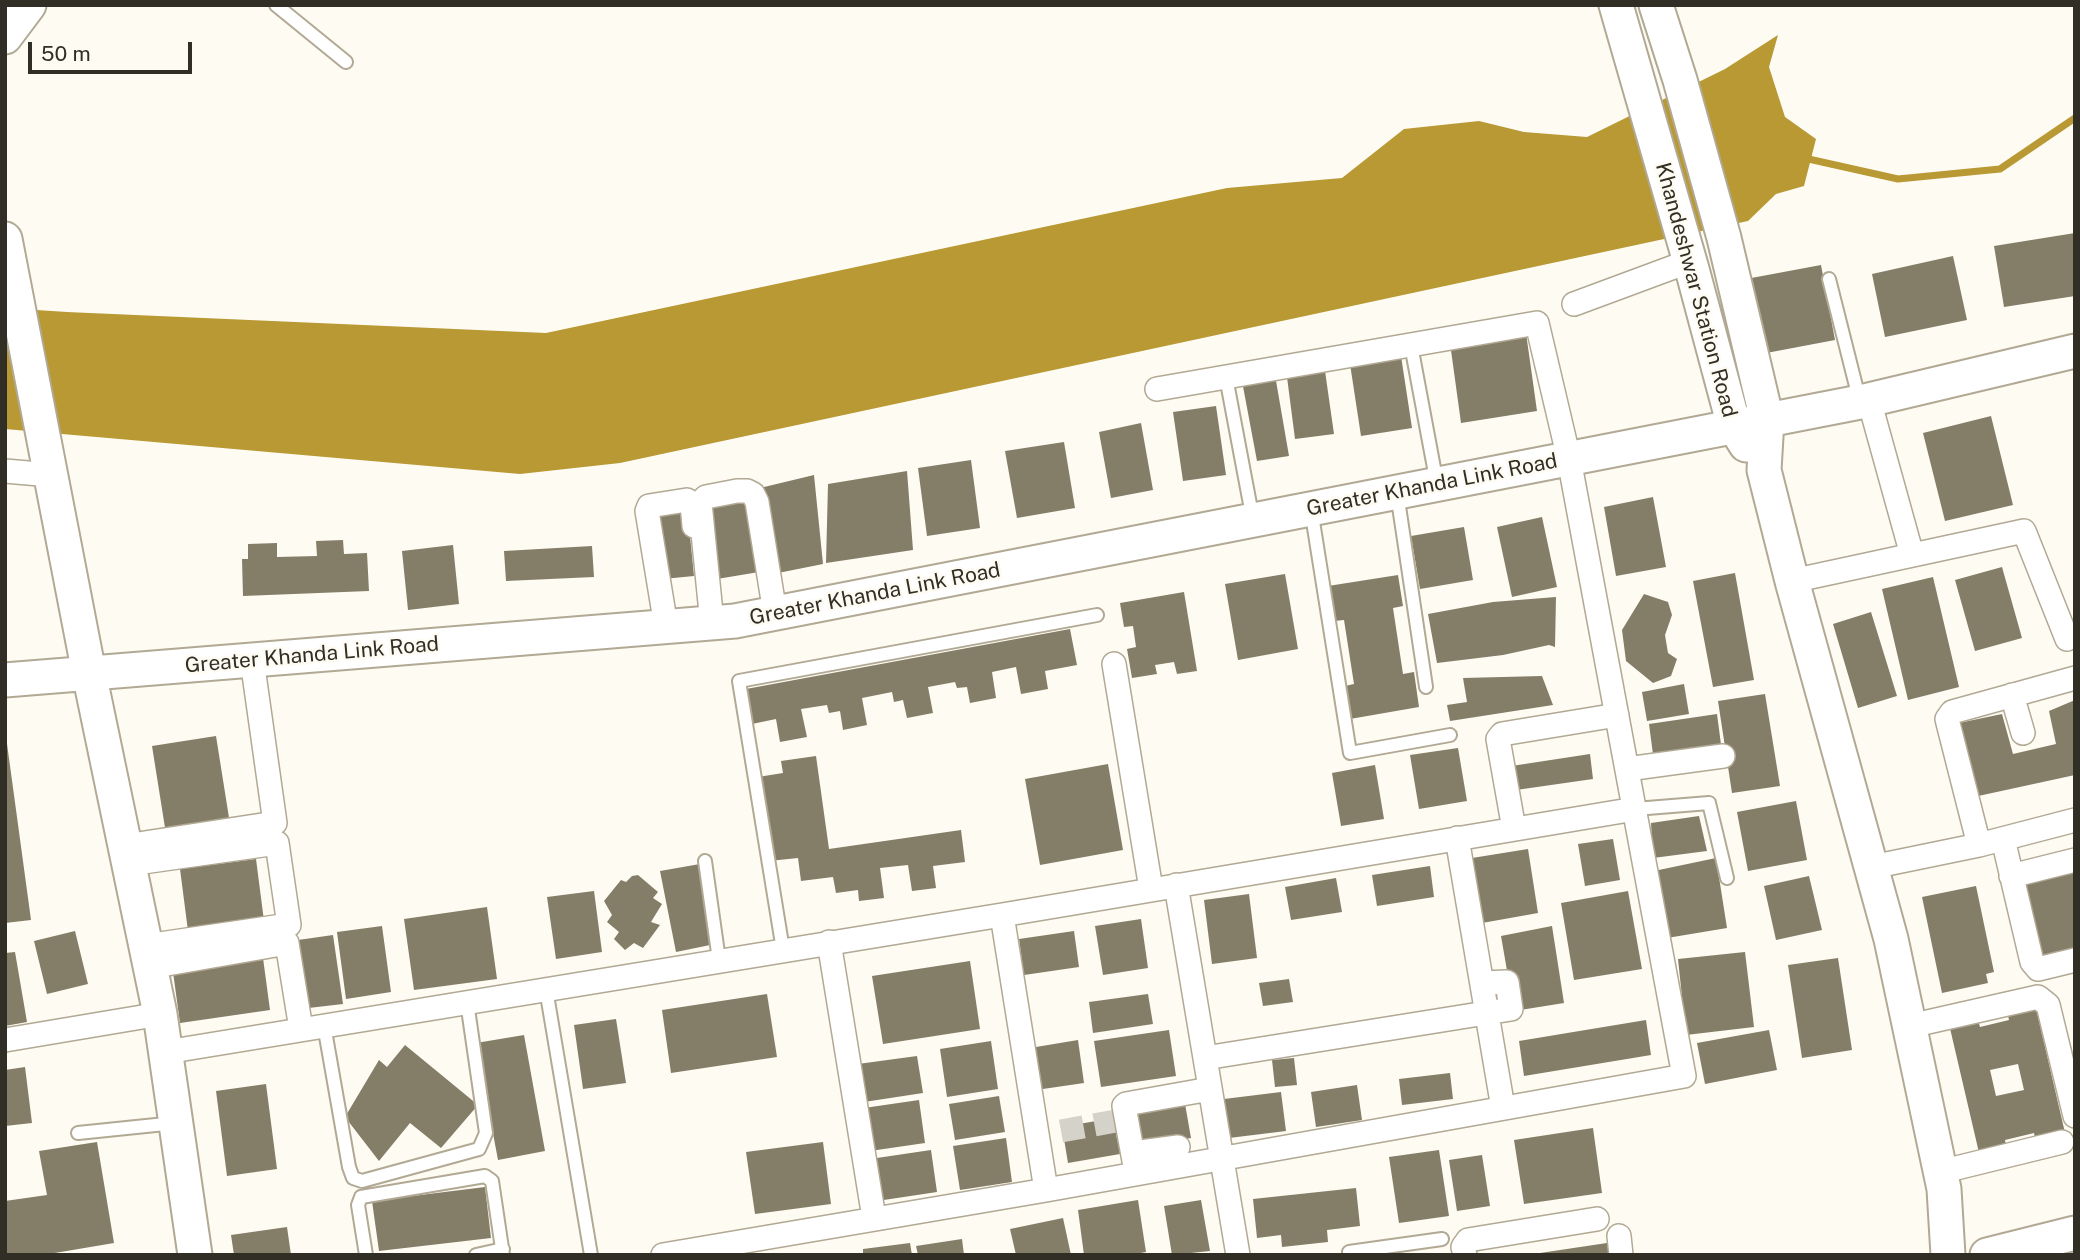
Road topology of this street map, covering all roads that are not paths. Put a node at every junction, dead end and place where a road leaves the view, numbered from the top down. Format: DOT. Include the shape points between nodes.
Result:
graph roads {
  1 [pos="29,5"];
  2 [pos="276,5"];
  3 [pos="1616,5"];
  4 [pos="1656,5"];
  5 [pos="5,37"];
  6 [pos="346,62"];
  7 [pos="5,239"];
  8 [pos="1688,258"];
  9 [pos="1829,279"];
  10 [pos="1574,303"];
  11 [pos="1411,345"];
  12 [pos="2075,351"];
  13 [pos="1226,377"];
  14 [pos="1157,388"];
  15 [pos="1864,401"];
  16 [pos="1768,420"];
  17 [pos="1734,426"];
  18 [pos="1569,459"];
  19 [pos="48,461"];
  20 [pos="1764,470"];
  21 [pos="5,471"];
  22 [pos="1437,484"];
  23 [pos="1397,492"];
  24 [pos="1311,509"];
  25 [pos="1253,520"];
  26 [pos="1912,555"];
  27 [pos="1792,581"];
  28 [pos="775,613"];
  29 [pos="1097,615"];
  30 [pos="709,623"];
  31 [pos="666,626"];
  32 [pos="2067,639"];
  33 [pos="252,660"];
  34 [pos="1114,664"];
  35 [pos="89,673"];
  36 [pos="2075,678"];
  37 [pos="5,680"];
  38 [pos="1426,687"];
  39 [pos="2012,695"];
  40 [pos="1617,715"];
  41 [pos="2023,733"];
  42 [pos="1450,735"];
  43 [pos="1724,756"];
  44 [pos="1627,769"];
  45 [pos="1635,809"];
  46 [pos="2075,820"];
  47 [pos="1514,829"];
  48 [pos="1457,838"];
  49 [pos="2003,839"];
  50 [pos="1979,845"];
  51 [pos="127,855"];
  52 [pos="2075,860"];
  53 [pos="705,861"];
  54 [pos="1872,867"];
  55 [pos="2011,876"];
  56 [pos="1727,878"];
  57 [pos="1176,885"];
  58 [pos="1151,889"];
  59 [pos="1002,915"];
  60 [pos="829,942"];
  61 [pos="783,950"];
  62 [pos="148,956"];
  63 [pos="719,960"];
  64 [pos="2075,960"];
  65 [pos="546,989"];
  66 [pos="467,1002"];
  67 [pos="1487,1013"];
  68 [pos="160,1014"];
  69 [pos="324,1026"];
  70 [pos="1910,1026"];
  71 [pos="301,1029"];
  72 [pos="5,1040"];
  73 [pos="166,1052"];
  74 [pos="1205,1058"];
  75 [pos="1210,1089"];
  76 [pos="1503,1108"];
  77 [pos="2075,1116"];
  78 [pos="1116,1121"];
  79 [pos="176,1123"];
  80 [pos="78,1133"];
  81 [pos="2062,1142"];
  82 [pos="1178,1147"];
  83 [pos="1222,1157"];
  84 [pos="1132,1167"];
  85 [pos="1940,1172"];
  86 [pos="1046,1190"];
  87 [pos="874,1218"];
  88 [pos="1597,1219"];
  89 [pos="2075,1233"];
  90 [pos="1442,1239"];
  91 [pos="2041,1248"];
  92 [pos="503,1252"];
  93 [pos="195,1255"];
  94 [pos="366,1255"];
  95 [pos="476,1255"];
  96 [pos="591,1255"];
  97 [pos="663,1255"];
  98 [pos="1238,1255"];
  99 [pos="1350,1255"];
  100 [pos="1465,1255"];
  101 [pos="1948,1255"];
  102 [pos="1987,1255"];
  1 -- 5 [label="street"];
  2 -- 6 [label="lane"];
  3 -- 8 [label="street, Khandeshwar Station Road"];
  4 -- 16 [label="street, Khandeshwar Station Road" via="1724,239"];
  7 -- 19 [label="street"];
  8 -- 10 [label="street"];
  8 -- 17 [label="street, Khandeshwar Station Road"];
  9 -- 15 [label="lane"];
  11 -- 13 [label="street"];
  11 -- 18 [label="street" via="1537,323"];
  11 -- 22 [label="lane"];
  12 -- 15 [label="street, Greater Khanda Link Road"];
  13 -- 14 [label="street"];
  13 -- 25 [label="lane"];
  15 -- 16 [label="street, Greater Khanda Link Road"];
  15 -- 26 [label="street"];
  16 -- 17 [label="street, Greater Khanda Link Road"];
  16 -- 20 [label="street, Khandeshwar Station Road"];
  17 -- 18 [label="street, Greater Khanda Link Road"];
  17 -- 20 [label="street, Khandeshwar Station Road"];
  18 -- 22 [label="street, Greater Khanda Link Road"];
  18 -- 40 [label="street"];
  19 -- 21 [label="street"];
  19 -- 35 [label="street"];
  20 -- 27 [label="street"];
  22 -- 23 [label="street, Greater Khanda Link Road"];
  23 -- 24 [label="street, Greater Khanda Link Road"];
  23 -- 38 [label="lane"];
  24 -- 25 [label="street, Greater Khanda Link Road"];
  24 -- 42 [label="lane" via="1350,753"];
  25 -- 28 [label="street, Greater Khanda Link Road"];
  26 -- 27 [label="street"];
  26 -- 32 [label="street" via="2024,531"];
  27 -- 54 [label="street"];
  28 -- 30 [label="street, Greater Khanda Link Road"];
  28 -- 30 [label="street" via="757,502 753,494 737,491 706,497 700,503"];
  29 -- 61 [label="lane" via="739,681"];
  30 -- 31 [label="street, Greater Khanda Link Road"];
  30 -- 31 [label="street" via="688,500 649,506 646,511"];
  31 -- 33 [label="street, Greater Khanda Link Road"];
  33 -- 35 [label="street, Greater Khanda Link Road"];
  33 -- 51 [label="street" via="275,823"];
  34 -- 58 [label="street"];
  35 -- 37 [label="street, Greater Khanda Link Road"];
  35 -- 51 [label="street"];
  36 -- 39 [label="street"];
  39 -- 41 [label="street"];
  39 -- 50 [label="street" via="1952,712 1947,719"];
  40 -- 44 [label="street"];
  40 -- 47 [label="street" via="1502,734 1498,739"];
  43 -- 44 [label="street"];
  44 -- 45 [label="street"];
  45 -- 47 [label="street"];
  45 -- 56 [label="lane" via="1709,803"];
  45 -- 76 [label="street" via="1684,1076"];
  46 -- 49 [label="street"];
  47 -- 48 [label="street"];
  48 -- 57 [label="street"];
  48 -- 67 [label="street"];
  49 -- 50 [label="street"];
  49 -- 55 [label="street"];
  50 -- 54 [label="street"];
  51 -- 62 [label="street"];
  51 -- 62 [label="street" via="277,843 289,925"];
  52 -- 55 [label="street"];
  53 -- 63 [label="lane"];
  54 -- 70 [label="street"];
  55 -- 64 [label="street" via="2032,962 2038,969"];
  57 -- 58 [label="street"];
  57 -- 74 [label="street"];
  58 -- 59 [label="street"];
  59 -- 60 [label="street"];
  59 -- 86 [label="street" via="1047,1134"];
  60 -- 61 [label="street"];
  60 -- 87 [label="street"];
  61 -- 63 [label="street"];
  62 -- 68 [label="street"];
  62 -- 71 [label="street" via="287,943"];
  63 -- 65 [label="street"];
  65 -- 66 [label="street"];
  65 -- 96 [label="lane"];
  66 -- 69 [label="street"];
  66 -- 69 [label="lane" via="486,1133 479,1149 362,1181 353,1178 349,1167"];
  67 -- 74 [label="street"];
  67 -- 76 [label="street"];
  68 -- 72 [label="street"];
  68 -- 73 [label="street"];
  69 -- 71 [label="street"];
  70 -- 77 [label="street" via="2038,997 2048,1005"];
  70 -- 85 [label="street"];
  71 -- 73 [label="street"];
  73 -- 79 [label="street"];
  74 -- 75 [label="street"];
  75 -- 83 [label="street"];
  75 -- 84 [label="street" via="1126,1104"];
  76 -- 83 [label="street"];
  78 -- 84 [label="street"];
  79 -- 80 [label="lane"];
  79 -- 93 [label="street"];
  81 -- 85 [label="street"];
  82 -- 84 [label="street"];
  83 -- 84 [label="street"];
  83 -- 98 [label="street"];
  84 -- 86 [label="street"];
  85 -- 101 [label="street"];
  86 -- 87 [label="street"];
  87 -- 97 [label="street"];
  88 -- 100 [label="street" via="1468,1240 1463,1247"];
  89 -- 91 [label="street"];
  90 -- 99 [label="lane"];
  91 -- 102 [label="street"];
  92 -- 94 [label="lane" via="492,1181 485,1176 361,1197 358,1205"];
  92 -- 95 [label="lane"];
}
